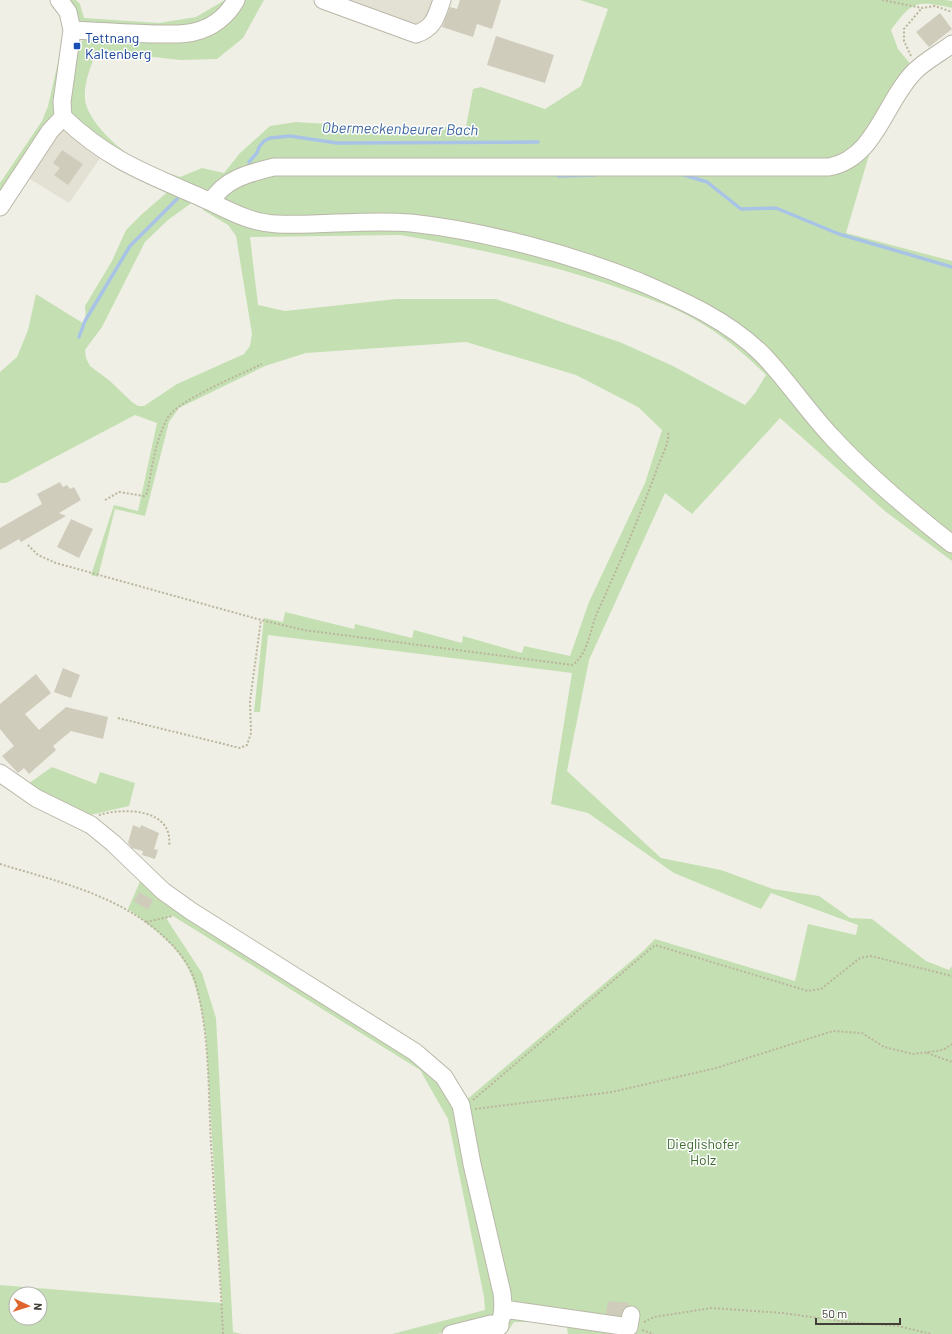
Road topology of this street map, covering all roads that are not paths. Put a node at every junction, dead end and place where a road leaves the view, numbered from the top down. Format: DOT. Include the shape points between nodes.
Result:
graph roads {
  1 [pos="60,0"];
  2 [pos="236,0"];
  3 [pos="323,0"];
  4 [pos="442,0"];
  5 [pos="72,30"];
  6 [pos="952,44"];
  7 [pos="63,117"];
  8 [pos="211,202"];
  9 [pos="0,207"];
  10 [pos="952,544"];
  11 [pos="0,773"];
  12 [pos="504,1309"];
  13 [pos="636,1319"];
  14 [pos="497,1330"];
  15 [pos="451,1334"];
  1 -- 5 [label="street" via="68,12"];
  2 -- 5 [label="street" via="216,22 194,32 139,34"];
  3 -- 4 [label="street" via="416,34 426,31 431,25"];
  5 -- 7 [label="street" via="62,102"];
  6 -- 8 [label="street" via="915,71 900,89 862,151 839,165 274,167 251,172 228,183 219,189"];
  7 -- 8 [label="street" via="100,149 126,165"];
  7 -- 9 [label="street" via="50,131"];
  8 -- 10 [label="street" via="237,215 270,223 391,222 430,226 498,239 571,258 674,297 706,313 761,353 834,439 919,518"];
  11 -- 12 [label="street" via="36,798 91,825 162,891 415,1052 444,1078 462,1108"];
  12 -- 13 [label="street" via="629,1327"];
  12 -- 14 [label="street"];
  14 -- 15 [label="street" via="491,1324"];
}
